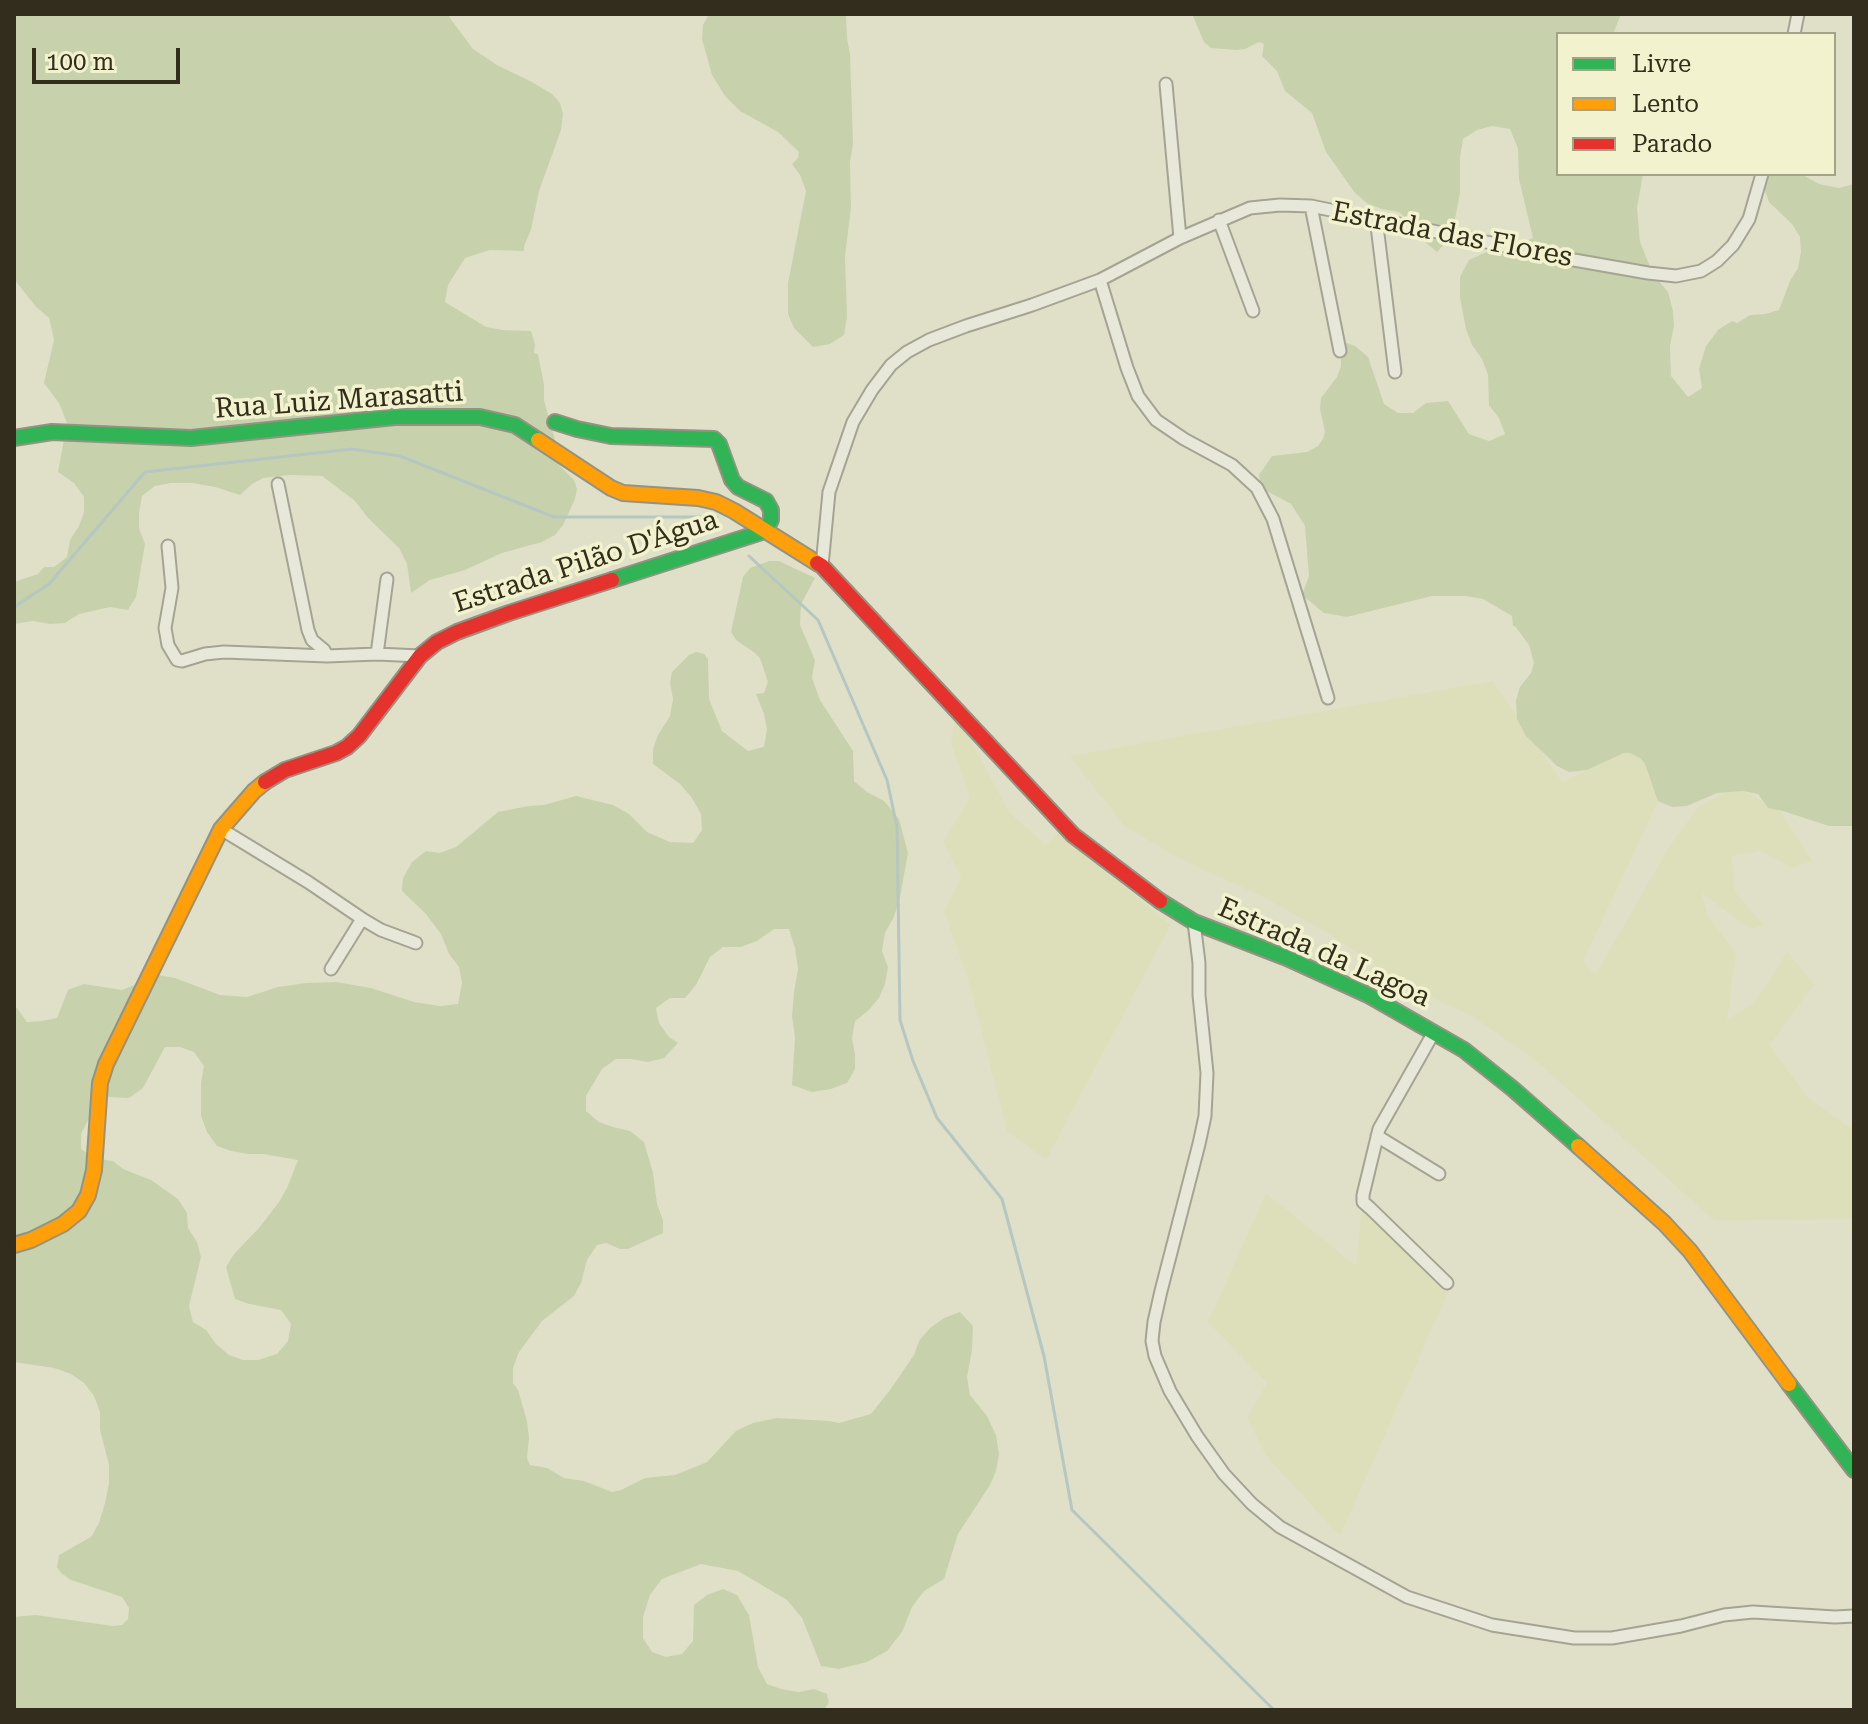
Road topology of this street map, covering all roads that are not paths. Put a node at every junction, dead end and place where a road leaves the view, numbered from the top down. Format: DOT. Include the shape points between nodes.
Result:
graph roads {
  1 [pos="1166,84"];
  2 [pos="1761,176"];
  3 [pos="1311,206"];
  4 [pos="1376,218"];
  5 [pos="1219,220"];
  6 [pos="1180,238"];
  7 [pos="1100,280"];
  8 [pos="1253,311"];
  9 [pos="1340,351"];
  10 [pos="1395,372"];
  11 [pos="555,422"];
  12 [pos="14,438"];
  13 [pos="278,484"];
  14 [pos="765,531"];
  15 [pos="168,546"];
  16 [pos="822,566"];
  17 [pos="387,579"];
  18 [pos="377,654"];
  19 [pos="327,656"];
  20 [pos="420,656"];
  21 [pos="1328,698"];
  22 [pos="221,829"];
  23 [pos="362,919"];
  24 [pos="1194,922"];
  25 [pos="416,943"];
  26 [pos="331,969"];
  27 [pos="1434,1032"];
  28 [pos="1377,1136"];
  29 [pos="1439,1174"];
  30 [pos="14,1245"];
  31 [pos="1447,1283"];
  32 [pos="1854,1470"];
  33 [pos="1854,1616"];
  1 -- 6 [label="street"];
  2 -- 4 [label="street, Estrada das Flores" via="1749,219 1733,245 1701,271 1676,276"];
  3 -- 4 [label="street, Estrada das Flores"];
  3 -- 5 [label="street, Estrada das Flores" via="1250,208"];
  3 -- 9 [label="street"];
  4 -- 10 [label="street"];
  5 -- 6 [label="street, Estrada das Flores"];
  5 -- 8 [label="street"];
  6 -- 7 [label="street, Estrada das Flores"];
  7 -- 16 [label="street, Estrada das Flores" via="929,340 891,365 853,422 842,454 829,492"];
  7 -- 21 [label="street" via="1138,396 1156,420 1232,465 1257,488 1273,519"];
  11 -- 14 [label="street" via="611,436 714,439 732,480 766,501 771,510"];
  12 -- 14 [label="street, Rua Luiz Marasatti" via="52,432 191,438 395,417 480,417 515,425 623,493 716,502"];
  13 -- 19 [label="street" via="308,630"];
  14 -- 16 [label="street, Rua Luiz Marasatti"];
  14 -- 20 [label="street, Estrada Pilão D'Água" via="509,613 457,632"];
  15 -- 19 [label="street" via="172,588 165,628 177,660 224,652"];
  16 -- 24 [label="street, Estrada da Lagoa" via="1073,835"];
  17 -- 18 [label="street"];
  18 -- 19 [label="street"];
  18 -- 20 [label="street"];
  20 -- 22 [label="street, Estrada Pilão D'Água" via="359,736 336,753 270,777"];
  22 -- 23 [label="street"];
  22 -- 30 [label="street, Estrada Pilão D'Água" via="102,1074 88,1195 63,1224"];
  23 -- 25 [label="street"];
  23 -- 26 [label="street"];
  24 -- 27 [label="street, Estrada da Lagoa" via="1314,970"];
  24 -- 33 [label="street" via="1207,1073 1205,1116 1152,1341 1170,1391 1197,1436 1252,1504 1280,1527 1407,1597 1492,1625 1574,1638 1612,1638 1753,1612"];
  27 -- 28 [label="street"];
  27 -- 32 [label="street, Estrada da Lagoa" via="1513,1089 1664,1223 1719,1287"];
  28 -- 29 [label="street"];
  28 -- 31 [label="street" via="1363,1202"];
}
